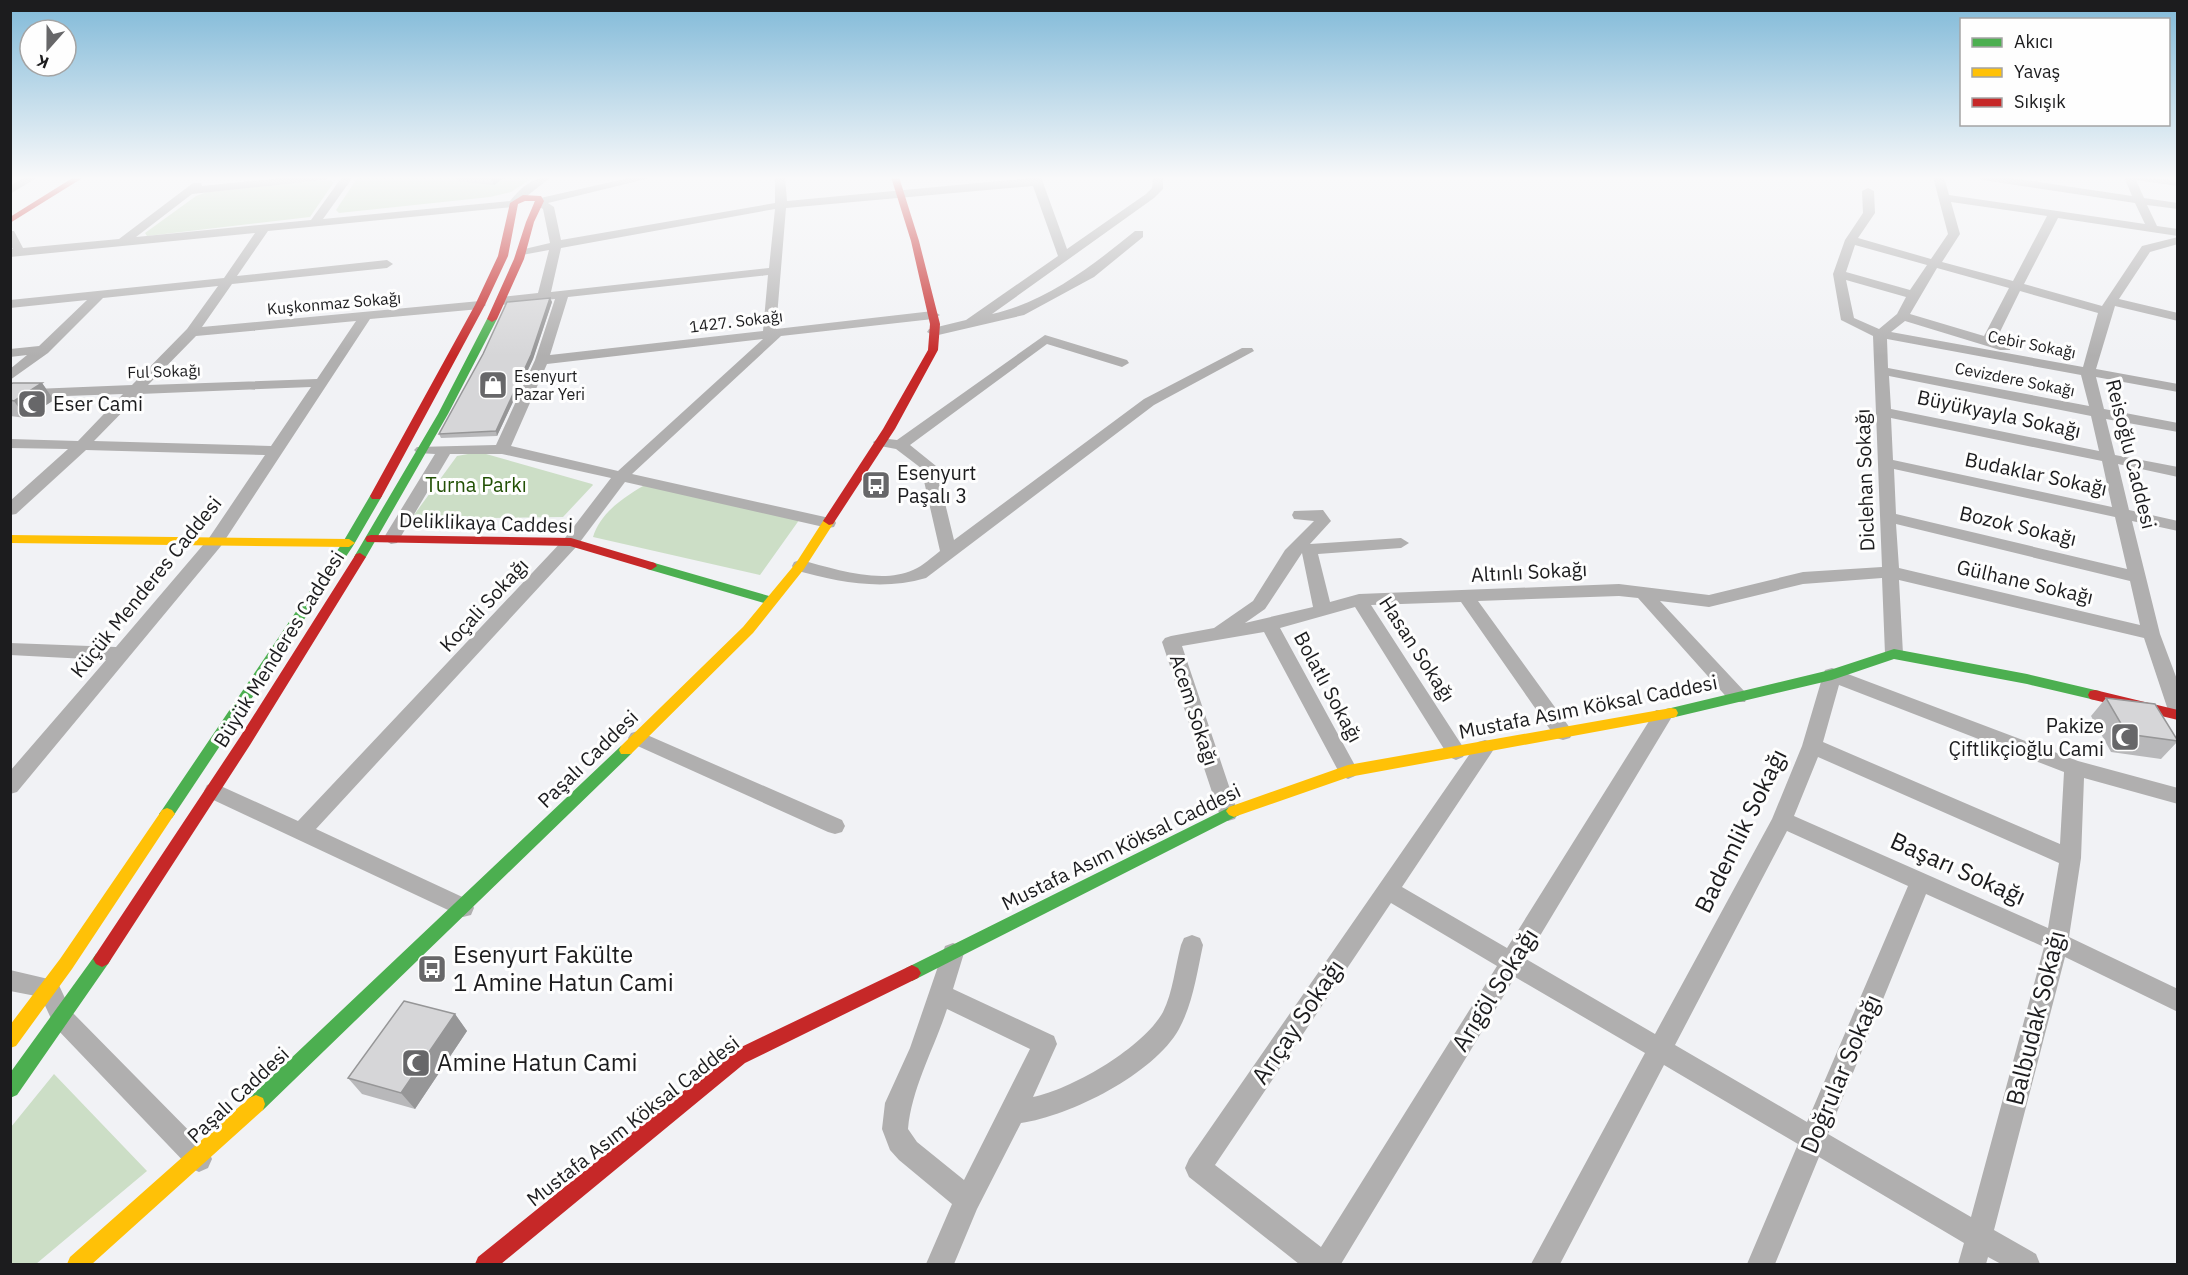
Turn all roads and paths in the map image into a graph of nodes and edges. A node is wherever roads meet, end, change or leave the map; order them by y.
1 (129, 236) edge
2 (187, 236) edge
3 (259, 236) edge
4 (508, 236) edge
5 (527, 236) edge
6 (554, 236) edge
7 (604, 236) edge
8 (778, 236) edge
9 (912, 236) edge
10 (1057, 236) edge
11 (1093, 236) edge
12 (1136, 236) edge
13 (1853, 236) edge
14 (1952, 236) edge
15 (2042, 236) edge
16 (1851, 240) junction
17 (2178, 240) edge
18 (122, 242) junction
19 (556, 245) junction
20 (13, 249) edge
21 (522, 251) junction
22 (1064, 257) junction
23 (1934, 263) junction
24 (387, 264) dead end
25 (774, 271) junction
26 (1839, 274) junction
27 (230, 280) junction
28 (2016, 286) junction
29 (100, 294) junction
30 (563, 294) junction
31 (1913, 295) junction
32 (544, 296) junction
33 (501, 301) junction
34 (10, 304) edge
35 (480, 305) junction
36 (2108, 306) junction
37 (933, 315) junction
38 (1904, 316) junction
39 (364, 317) junction
40 (2178, 317) edge
41 (971, 323) junction
42 (192, 332) junction
43 (934, 332) junction
44 (773, 333) junction
45 (1880, 334) junction
46 (1988, 342) junction
47 (43, 350) junction
48 (1247, 351) dead end
49 (10, 353) edge
50 (542, 360) junction
51 (1122, 363) dead end
52 (1882, 371) junction
53 (2088, 373) junction
54 (10, 376) edge
55 (318, 383) junction
56 (2178, 388) edge
57 (137, 390) junction
58 (10, 394) edge
59 (1883, 412) junction
60 (2098, 414) junction
61 (2178, 428) edge
62 (880, 442) junction
63 (10, 443) edge
64 (900, 445) junction
65 (81, 446) junction
66 (446, 449) junction
67 (502, 449) junction
68 (422, 450) junction
69 (276, 451) junction
70 (2109, 458) junction
71 (1886, 463) junction
72 (2178, 472) edge
73 (621, 476) junction
74 (10, 510) edge
75 (1300, 514) dead end
76 (2124, 515) junction
77 (1888, 517) junction
78 (828, 523) junction
79 (2178, 526) edge
80 (10, 539) edge
81 (371, 539) junction
82 (391, 539) junction
83 (215, 542) junction
84 (571, 542) junction
85 (349, 543) junction
86 (1401, 543) dead end
87 (949, 552) junction
88 (800, 566) junction
89 (1890, 572) junction
90 (2138, 577) junction
91 (1643, 593) junction
92 (1467, 598) junction
93 (1359, 600) junction
94 (771, 601) junction
95 (1323, 610) junction
96 (1269, 625) junction
97 (1217, 634) junction
98 (2151, 634) junction
99 (1171, 642) joint
100 (10, 649) edge
101 (120, 654) junction
102 (1894, 654) junction
103 (1832, 675) junction
104 (1738, 697) junction
105 (2178, 710) edge
106 (1663, 715) junction
107 (2178, 716) edge
108 (1563, 733) junction
109 (638, 738) junction
110 (1812, 746) junction
111 (1485, 747) junction
112 (1456, 752) junction
113 (2074, 768) junction
114 (1348, 771) junction
115 (11, 785) edge
116 (214, 791) junction
117 (2178, 796) edge
118 (1228, 813) junction
119 (1782, 820) junction
120 (835, 826) dead end
121 (301, 832) junction
122 (2070, 858) junction
123 (1920, 883) junction
124 (1388, 890) junction
125 (463, 908) junction
126 (2057, 942) junction
127 (1192, 945) dead end
128 (953, 953) junction
129 (1512, 963) junction
130 (10, 980) edge
131 (49, 988) junction
132 (941, 995) junction
133 (2178, 1001) edge
134 (63, 1020) junction
135 (10, 1040) edge
136 (1659, 1049) junction
137 (10, 1089) edge
138 (1013, 1112) junction
139 (1813, 1140) junction
140 (199, 1159) junction
141 (968, 1200) junction
142 (1980, 1238) junction
143 (77, 1264) edge
144 (486, 1264) edge
145 (940, 1264) edge
146 (1324, 1264) edge
147 (1545, 1264) edge
148 (1761, 1264) edge
149 (1972, 1264) edge
150 (2026, 1264) edge

1 - 18 street
2 - 18 street
3 - 27 street
4 - 35 main road, Büyük Menderes Caddesi
5 - 21 main road, Büyük Menderes Caddesi
6 - 19 street
7 - 19 street
8 - 25 street
9 - 37 main road, Paşalı Caddesi
10 - 22 street
11 - 22 street
12 - 41 street
13 - 16 street
14 - 23 street
15 - 28 street
16 - 23 street
16 - 26 street
17 - 36 street, Reisoğlu Caddesi
18 - 20 street
19 - 21 street
19 - 32 street
21 - 33 main road, Büyük Menderes Caddesi
22 - 41 street
23 - 28 street
23 - 31 street
24 - 27 street
25 - 30 street
25 - 44 street
26 - 31 street
26 - 45 street, Cebir Sokağı
27 - 29 street
27 - 42 street
28 - 36 street
28 - 46 street
29 - 34 street
29 - 47 street
30 - 32 street
30 - 50 street
31 - 38 street
32 - 33 street
33 - 68 main road, Büyük Menderes Caddesi
35 - 39 street, Kuşkonmaz Sokağı
35 - 85 main road, Büyük Menderes Caddesi
36 - 40 street
36 - 53 street, Reisoğlu Caddesi
37 - 43 main road, Paşalı Caddesi
37 - 44 street, 1427. Sokağı
38 - 45 street
38 - 46 street
39 - 42 street, Kuşkonmaz Sokağı
39 - 55 street, Küçük Menderes Caddesi
41 - 43 street
42 - 57 street
43 - 62 main road, Paşalı Caddesi
44 - 50 street, 1427. Sokağı
44 - 73 street, Koçali Sokağı
45 - 52 street, Diclehan Sokağı
45 - 53 street, Cebir Sokağı
46 - 53 street
47 - 49 street
47 - 54 street
48 - 87 street
50 - 67 street
51 - 64 street
52 - 59 street, Diclehan Sokağı
52 - 60 street, Cevizdere Sokağı
53 - 56 street, Cebir Sokağı
53 - 60 street, Reisoğlu Caddesi
55 - 57 street, Ful Sokağı
55 - 69 street, Küçük Menderes Caddesi
57 - 58 street, Ful Sokağı
57 - 65 street
59 - 70 street, Büyükyayla Sokağı
59 - 71 street, Diclehan Sokağı
60 - 61 street, Cevizdere Sokağı
60 - 70 street, Reisoğlu Caddesi
62 - 64 street
62 - 78 main road, Paşalı Caddesi
63 - 65 street
64 - 87 street
65 - 69 street
65 - 74 street
66 - 67 street
66 - 68 street
66 - 82 street
67 - 73 street
68 - 81 main road, Büyük Menderes Caddesi
69 - 83 street, Küçük Menderes Caddesi
70 - 72 street, Büyükyayla Sokağı
70 - 76 street, Reisoğlu Caddesi
71 - 76 street, Budaklar Sokağı
71 - 77 street, Diclehan Sokağı
73 - 78 street
73 - 84 street, Koçali Sokağı
75 - 97 street
76 - 79 street, Budaklar Sokağı
76 - 90 street, Reisoğlu Caddesi
77 - 89 street, Diclehan Sokağı
77 - 90 street, Bozok Sokağı
78 - 88 main road, Paşalı Caddesi
80 - 83 main road
81 - 82 main road, Deliklikaya Caddesi
81 - 116 main road, Büyük Menderes Caddesi
82 - 84 main road, Deliklikaya Caddesi
83 - 85 main road
83 - 101 street, Küçük Menderes Caddesi
84 - 94 main road, Deliklikaya Caddesi
84 - 121 street, Koçali Sokağı
85 - 131 main road, Büyük Menderes Caddesi
86 - 95 street
87 - 88 street
88 - 94 main road, Paşalı Caddesi
89 - 91 street, Altınlı Sokağı
89 - 98 street, Gülhane Sokağı
89 - 102 street, Diclehan Sokağı
90 - 98 street, Reisoğlu Caddesi
91 - 92 street, Altınlı Sokağı
91 - 104 street
92 - 93 street, Altınlı Sokağı
92 - 108 street
93 - 95 street, Altınlı Sokağı
93 - 112 street, Hasan Sokağı
94 - 109 main road, Paşalı Caddesi
95 - 96 street, Altınlı Sokağı
96 - 97 street, Altınlı Sokağı
96 - 114 street, Bolatlı Sokağı
97 - 99 street, Altınlı Sokağı
98 - 105 street, Reisoğlu Caddesi
99 - 118 street, Acem Sokağı
100 - 101 street
101 - 115 street, Küçük Menderes Caddesi
102 - 103 main road, Mustafa Asım Köksal Caddesi
102 - 107 main road, Mustafa Asım Köksal Caddesi
103 - 104 main road, Mustafa Asım Köksal Caddesi
103 - 110 street, Bademlik Sokağı
103 - 113 street
104 - 106 main road, Mustafa Asım Köksal Caddesi
106 - 108 main road, Mustafa Asım Köksal Caddesi
106 - 129 street, Arıgöl Sokağı
108 - 111 main road, Mustafa Asım Köksal Caddesi
109 - 120 street
109 - 125 main road, Paşalı Caddesi
110 - 119 street, Bademlik Sokağı
110 - 122 street
111 - 112 main road, Mustafa Asım Köksal Caddesi
111 - 124 street, Arıçay Sokağı
112 - 114 main road, Mustafa Asım Köksal Caddesi
113 - 117 street
113 - 122 street, Balbudak Sokağı
114 - 118 main road, Mustafa Asım Köksal Caddesi
116 - 121 street
116 - 134 main road, Büyük Menderes Caddesi
118 - 128 main road, Mustafa Asım Köksal Caddesi
119 - 123 street, Başarı Sokağı
119 - 136 street, Bademlik Sokağı
121 - 125 street
122 - 126 street, Balbudak Sokağı
123 - 126 street, Başarı Sokağı
123 - 139 street, Doğrular Sokağı
124 - 129 street
124 - 146 street, Arıçay Sokağı
125 - 140 main road, Paşalı Caddesi
126 - 133 street, Başarı Sokağı
126 - 142 street, Balbudak Sokağı
127 - 138 street
128 - 132 street
128 - 144 main road, Mustafa Asım Köksal Caddesi
129 - 136 street
129 - 146 street, Arıgöl Sokağı
130 - 131 street
131 - 134 street
131 - 135 main road, Büyük Menderes Caddesi
132 - 138 street
132 - 141 street
134 - 137 main road, Büyük Menderes Caddesi
134 - 140 street
136 - 139 street
136 - 147 street, Bademlik Sokağı
138 - 141 street
139 - 142 street
139 - 148 street, Doğrular Sokağı
140 - 143 main road, Paşalı Caddesi
141 - 145 street
142 - 149 street, Balbudak Sokağı
142 - 150 street

